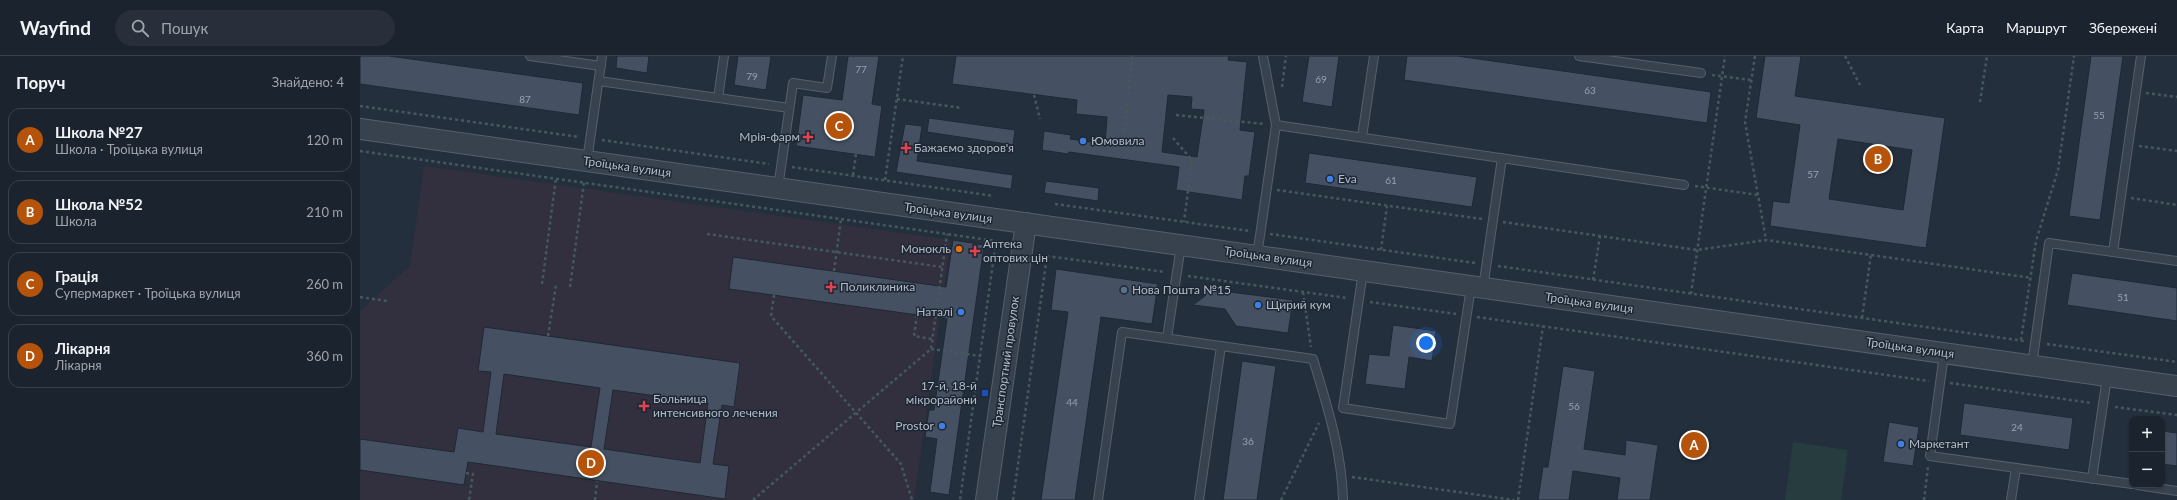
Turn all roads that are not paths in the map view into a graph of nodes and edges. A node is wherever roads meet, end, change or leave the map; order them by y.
1 (530, 56) edge
2 (602, 56) edge
3 (724, 56) edge
4 (832, 56) edge
5 (1263, 56) edge
6 (1374, 56) edge
7 (1579, 56) edge
8 (2141, 56) edge
9 (601, 66) junction
10 (1701, 73) road end
11 (599, 81) junction
12 (718, 98) junction
13 (789, 108) junction
14 (1276, 126) junction
15 (360, 129) edge
16 (1362, 138) junction
17 (1502, 158) junction
18 (588, 161) junction
19 (1684, 185) road end
20 (778, 188) junction
21 (1026, 223) junction
22 (1181, 245) junction
23 (2113, 252) junction
24 (1257, 256) junction
25 (2177, 261) edge
26 (1363, 271) junction
27 (1477, 287) junction
28 (1167, 338) junction
29 (1221, 346) junction
30 (1945, 353) junction
31 (2032, 365) junction
32 (2107, 376) junction
33 (2177, 386) edge
34 (2016, 468) junction
35 (2092, 479) junction
36 (2129, 484) edge
37 (2157, 488) edge
38 (2177, 491) edge
39 (986, 500) edge
40 (1098, 500) edge
41 (1199, 500) edge
42 (1343, 500) edge
43 (2011, 500) edge

1 - 9 lane
2 - 9 lane
3 - 12 lane
4 - 13 lane
5 - 14 lane
6 - 16 lane
7 - 10 lane
8 - 23 lane
9 - 11 lane
11 - 12 lane
11 - 18 lane
12 - 13 lane
13 - 20 lane
14 - 16 lane
14 - 24 lane
15 - 18 street, Троїцька вулиця
16 - 17 lane
17 - 19 lane
17 - 27 lane
18 - 20 street, Троїцька вулиця
20 - 21 street, Троїцька вулиця
21 - 22 street, Троїцька вулиця
21 - 39 street, Транспортний провулок
22 - 24 street, Троїцька вулиця
22 - 28 lane
23 - 25 lane
23 - 31 lane
24 - 26 street, Троїцька вулиця
26 - 27 street, Троїцька вулиця
26 - 27 lane
27 - 30 street, Троїцька вулиця
28 - 29 lane
28 - 40 lane
29 - 41 lane
29 - 42 lane
30 - 31 street, Троїцька вулиця
30 - 34 lane
31 - 32 street, Троїцька вулиця
32 - 33 street, Троїцька вулиця
32 - 35 lane
34 - 35 lane
34 - 43 lane
35 - 36 lane
37 - 38 lane

